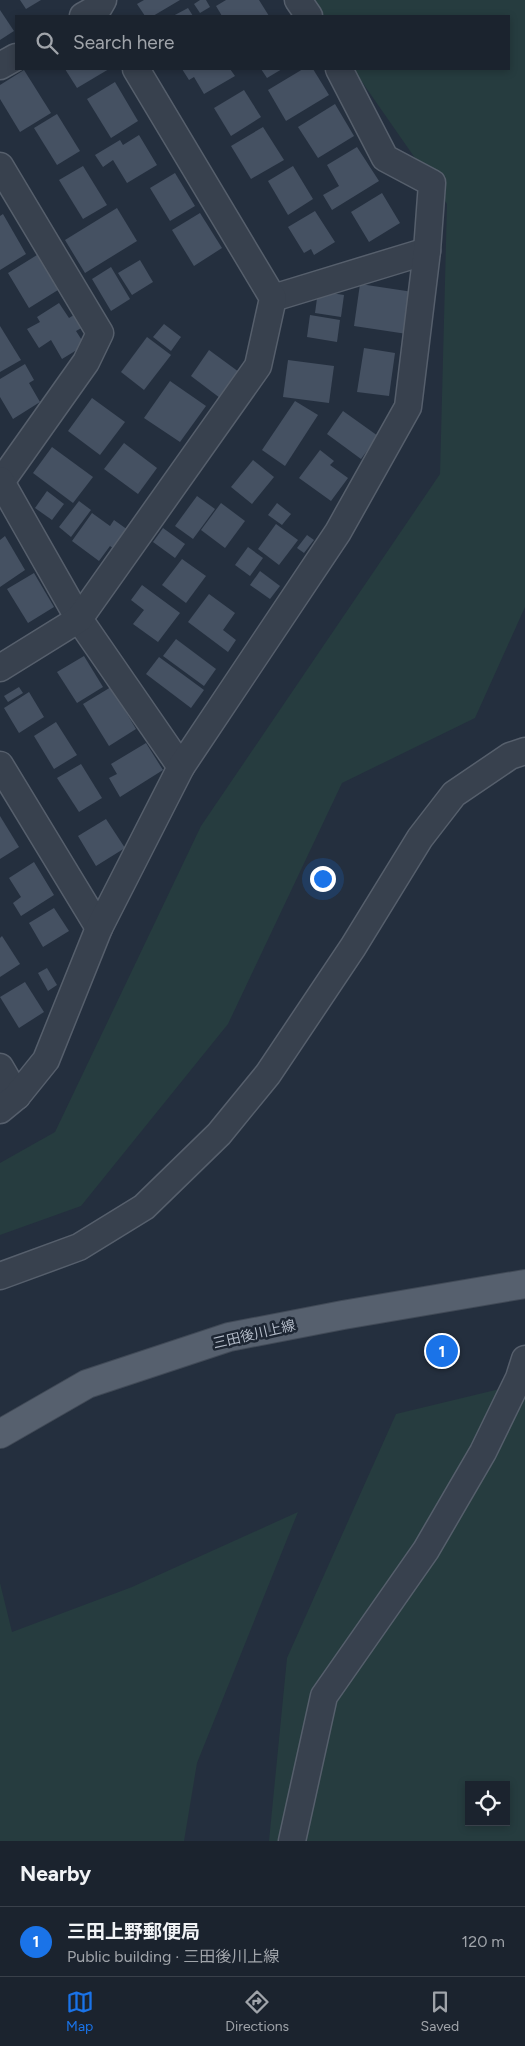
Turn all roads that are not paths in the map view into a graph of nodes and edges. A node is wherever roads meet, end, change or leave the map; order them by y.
1 (298, 0) edge
2 (307, 15) edge
3 (15, 57) edge
4 (0, 66) edge
5 (137, 70) edge
6 (340, 70) edge
7 (0, 166) edge
8 (427, 251) junction
9 (273, 298) junction
10 (1, 481) edge
11 (79, 619) junction
12 (0, 668) edge
13 (525, 751) edge
14 (0, 765) edge
15 (181, 767) junction
16 (100, 928) junction
17 (0, 1067) edge
18 (8, 1104) edge
19 (0, 1276) edge
20 (525, 1284) edge
21 (525, 1360) edge
22 (0, 1434) edge
23 (292, 1841) edge

1 - 2 street
3 - 4 street
5 - 9 street
6 - 8 street
7 - 10 street
8 - 9 street
8 - 15 street
9 - 11 street
10 - 11 street
11 - 12 street
11 - 15 street
13 - 19 street
14 - 16 street
15 - 16 street
16 - 18 street
17 - 18 street
20 - 22 main road, 三田後川上線
21 - 23 street

